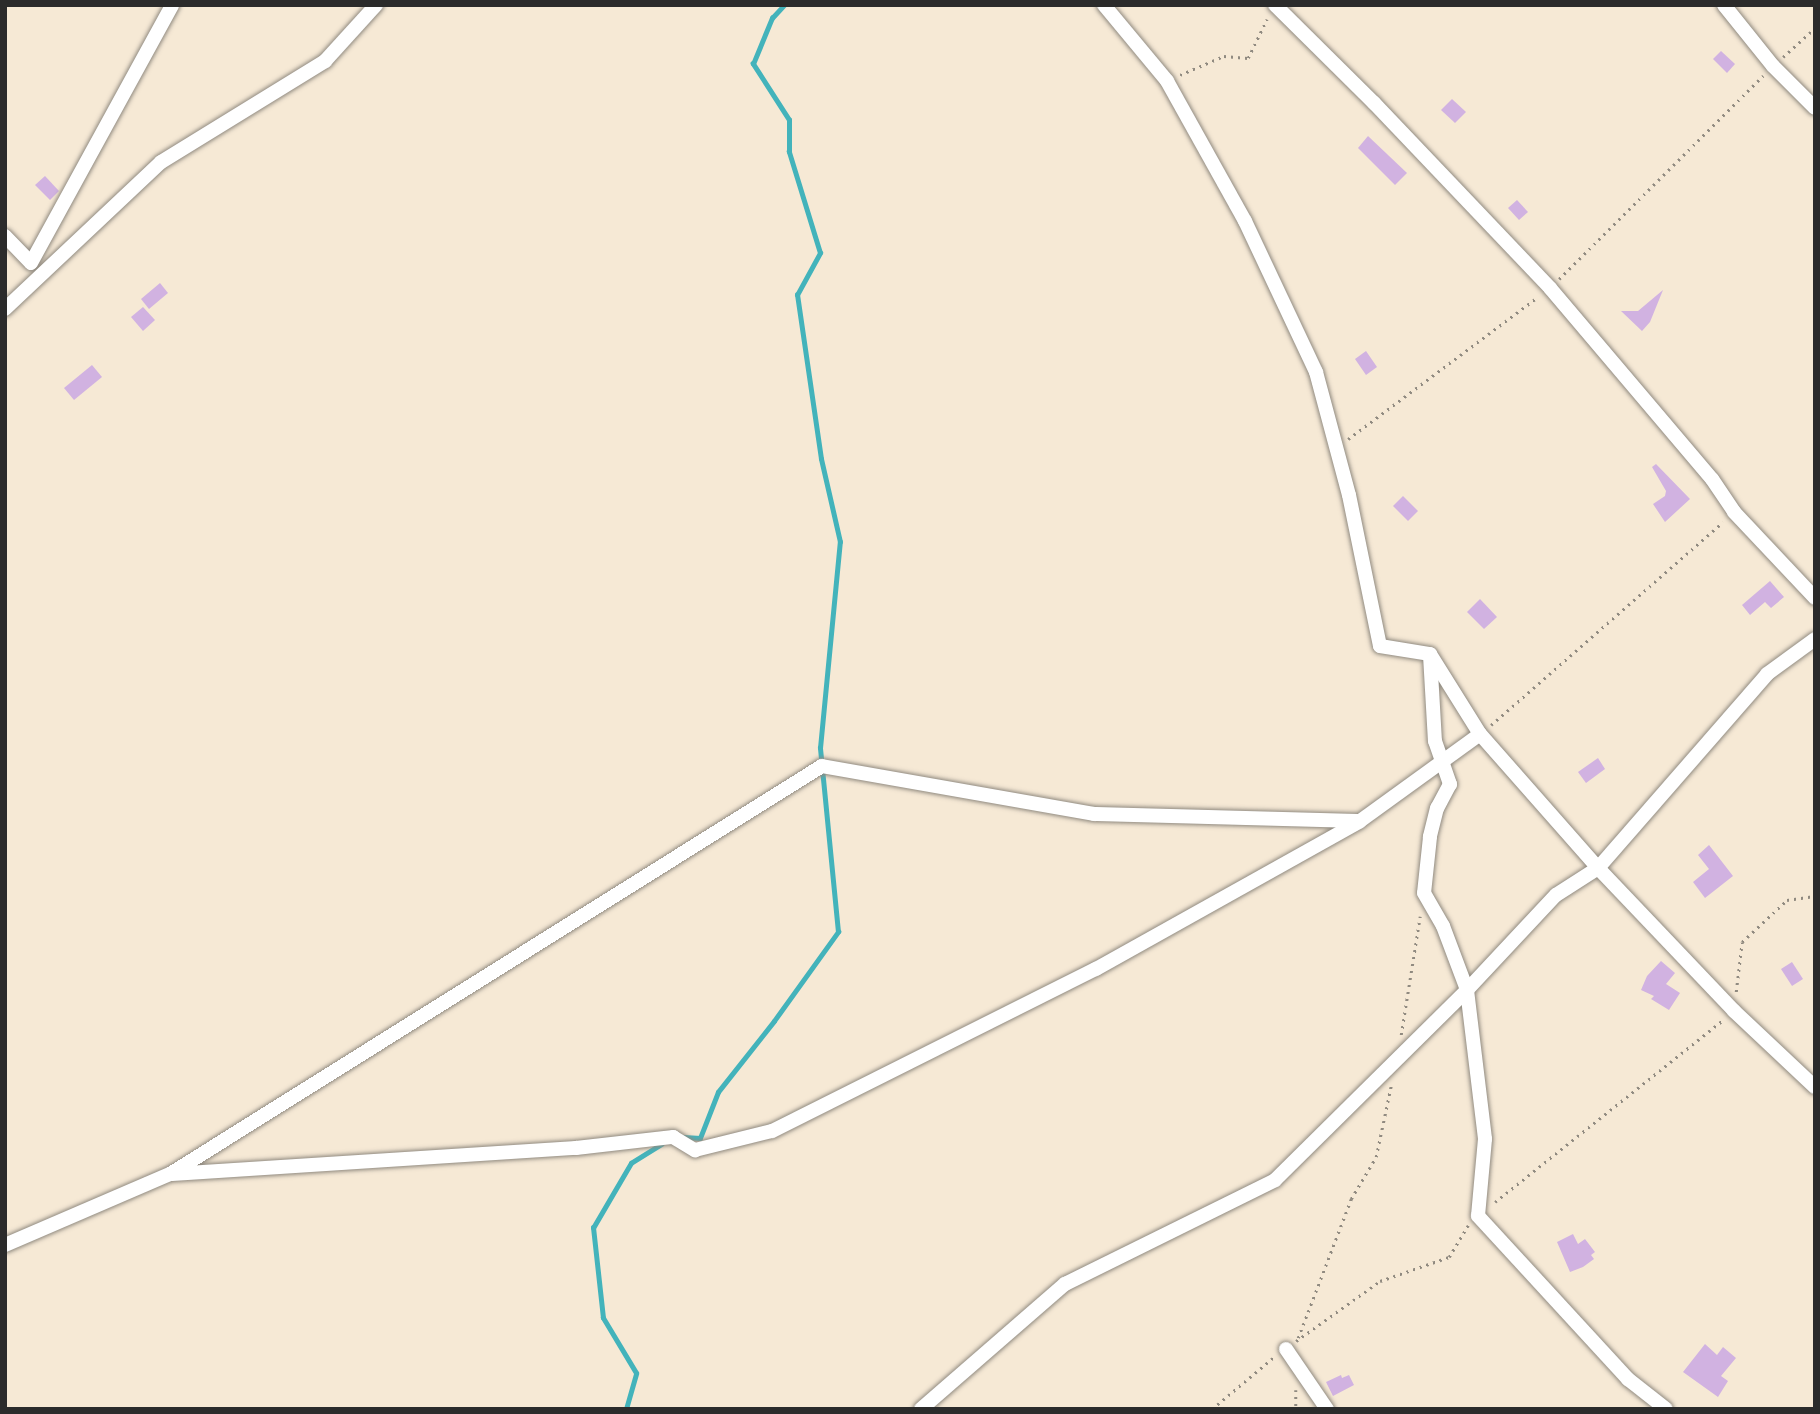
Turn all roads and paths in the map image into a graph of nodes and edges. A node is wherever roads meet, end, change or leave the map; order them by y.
1 (172, 5) edge
2 (376, 5) edge
3 (1104, 5) edge
4 (1724, 5) edge
5 (1272, 10) edge
6 (1815, 28) edge
7 (1773, 66) junction
8 (1167, 81) junction
9 (1815, 108) edge
10 (5, 236) edge
11 (1550, 288) junction
12 (5, 309) edge
13 (1336, 448) junction
14 (1734, 512) junction
15 (1815, 598) edge
16 (1815, 639) edge
17 (1430, 654) junction
18 (1480, 734) junction
19 (1443, 762) junction
20 (1360, 821) junction
21 (1598, 868) junction
22 (1424, 893) junction
23 (1815, 896) edge
24 (1467, 990) junction
25 (1734, 1012) junction
26 (1397, 1059) junction
27 (1392, 1084) dead end
28 (1815, 1087) edge
29 (170, 1174) junction
30 (1478, 1216) junction
31 (5, 1245) edge
32 (1292, 1345) junction
33 (1296, 1362) junction
34 (920, 1409) edge
35 (1212, 1409) edge
36 (1296, 1409) edge
37 (1327, 1409) edge
38 (1666, 1409) edge

1 - 10 street
2 - 12 street
3 - 8 street
4 - 7 street
5 - 8 path
5 - 11 street
6 - 7 path
7 - 9 street
7 - 11 path
8 - 13 street
11 - 13 path
11 - 14 street
13 - 17 street
14 - 15 street
14 - 18 path
16 - 21 street
17 - 18 street
17 - 19 street
18 - 19 street
18 - 21 street
19 - 20 street
19 - 22 street
20 - 29 street
20 - 29 street
21 - 24 street
21 - 25 street
22 - 24 street
22 - 26 path
23 - 25 path
24 - 26 street
24 - 30 street
25 - 28 street
25 - 30 path
26 - 34 street
27 - 32 path
29 - 31 street
30 - 32 path
30 - 38 street
32 - 33 street
32 - 33 path
32 - 35 path
33 - 36 path
33 - 37 street

